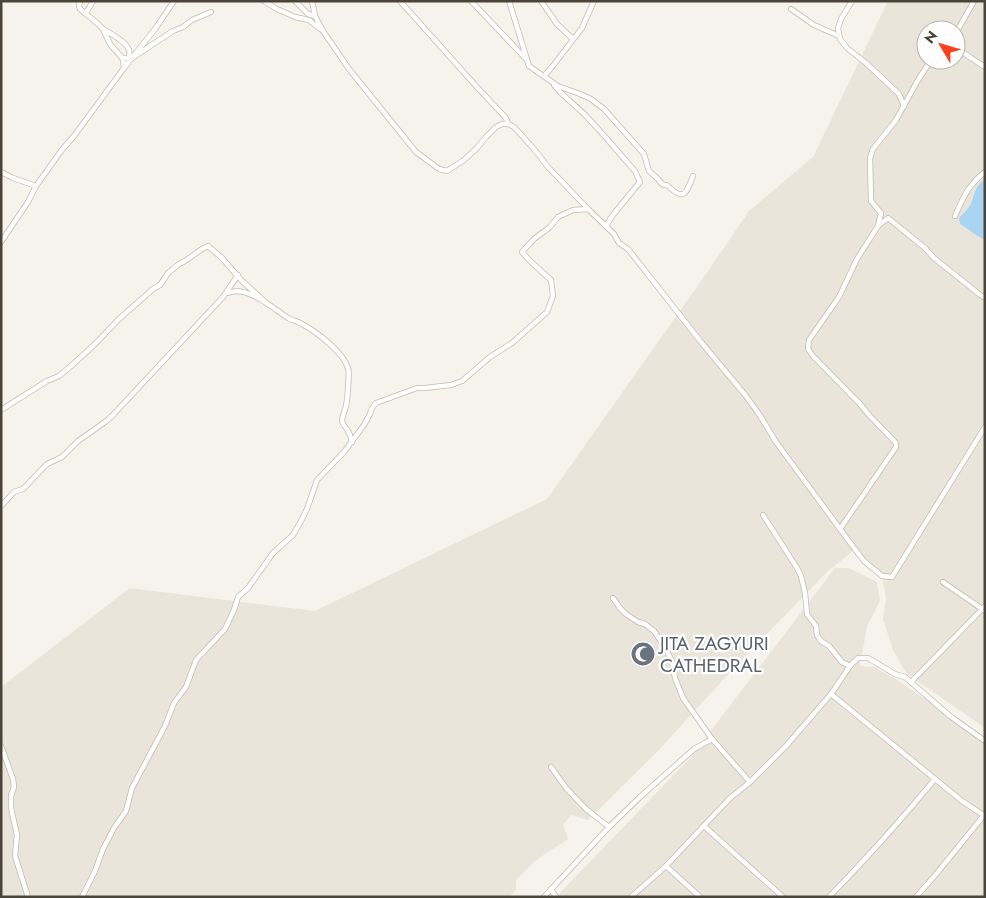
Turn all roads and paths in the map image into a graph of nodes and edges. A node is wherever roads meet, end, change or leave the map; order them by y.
1 (80, 1) edge
2 (93, 1) edge
3 (174, 1) edge
4 (295, 1) edge
5 (312, 1) edge
6 (400, 1) edge
7 (471, 1) edge
8 (509, 1) edge
9 (541, 1) edge
10 (594, 1) edge
11 (852, 1) edge
12 (974, 1) edge
13 (265, 2) edge
14 (791, 8) dead end
15 (211, 12) dead end
16 (86, 13) junction
17 (315, 16) junction
18 (963, 20) edge
19 (103, 29) junction
20 (324, 31) junction
21 (839, 36) junction
22 (573, 39) junction
23 (129, 50) junction
24 (138, 51) junction
25 (966, 55) edge
26 (122, 58) junction
27 (130, 59) junction
28 (528, 61) junction
29 (985, 67) edge
30 (124, 68) junction
31 (924, 70) edge
32 (544, 76) junction
33 (551, 81) junction
34 (904, 106) junction
35 (508, 124) junction
36 (1, 172) edge
37 (985, 172) edge
38 (693, 176) dead end
39 (36, 186) junction
40 (588, 209) junction
41 (881, 213) junction
42 (955, 216) dead end
43 (888, 218) junction
44 (606, 226) junction
45 (878, 226) junction
46 (1, 242) edge
47 (238, 275) junction
48 (226, 293) junction
49 (985, 298) edge
50 (263, 300) junction
51 (1, 410) edge
52 (985, 427) edge
53 (352, 442) junction
54 (1, 506) edge
55 (763, 515) dead end
56 (840, 529) junction
57 (943, 582) dead end
58 (613, 598) dead end
59 (983, 608) edge
60 (850, 666) junction
61 (911, 682) junction
62 (831, 694) junction
63 (712, 739) junction
64 (985, 741) edge
65 (1, 746) edge
66 (551, 767) dead end
67 (935, 779) junction
68 (750, 782) junction
69 (984, 815) edge
70 (704, 826) junction
71 (609, 827) junction
72 (666, 866) junction
73 (551, 889) junction
74 (28, 897) edge
75 (82, 897) edge
76 (544, 897) edge
77 (556, 897) edge
78 (631, 897) edge
79 (700, 897) edge
80 (783, 897) edge
81 (829, 897) edge
82 (916, 897) edge

1 - 16 street
2 - 16 street
3 - 24 street
4 - 17 street
5 - 17 street
6 - 35 street
7 - 28 street
8 - 28 street
9 - 22 street
10 - 22 street
11 - 21 street
12 - 18 street
13 - 20 street
14 - 21 street
15 - 27 street
16 - 19 street
17 - 20 street
19 - 23 street
19 - 26 street
20 - 35 street
21 - 34 street
22 - 32 street
23 - 24 street
23 - 27 street
24 - 27 street
25 - 29 street
26 - 27 street
26 - 30 street
27 - 30 street
28 - 32 street
30 - 39 street
31 - 34 street
32 - 33 street
33 - 38 street
33 - 44 street
34 - 41 street
35 - 40 street
36 - 39 street
37 - 42 street
39 - 46 street
40 - 44 street
40 - 53 street
41 - 43 street
41 - 45 street
43 - 45 street
43 - 49 street
44 - 56 street
45 - 56 street
47 - 48 street
47 - 50 street
47 - 51 street
48 - 50 street
48 - 54 street
50 - 53 street
52 - 56 street
53 - 75 street
55 - 60 street
57 - 59 street
58 - 63 street
59 - 61 street
60 - 61 street
60 - 62 street
61 - 64 street
62 - 67 street
62 - 68 street
63 - 68 street
63 - 71 street
65 - 74 street
66 - 71 street
67 - 69 street
67 - 81 street
68 - 70 street
69 - 82 street
70 - 72 street
70 - 80 street
71 - 73 street
72 - 78 street
72 - 79 street
73 - 76 street
73 - 77 street

